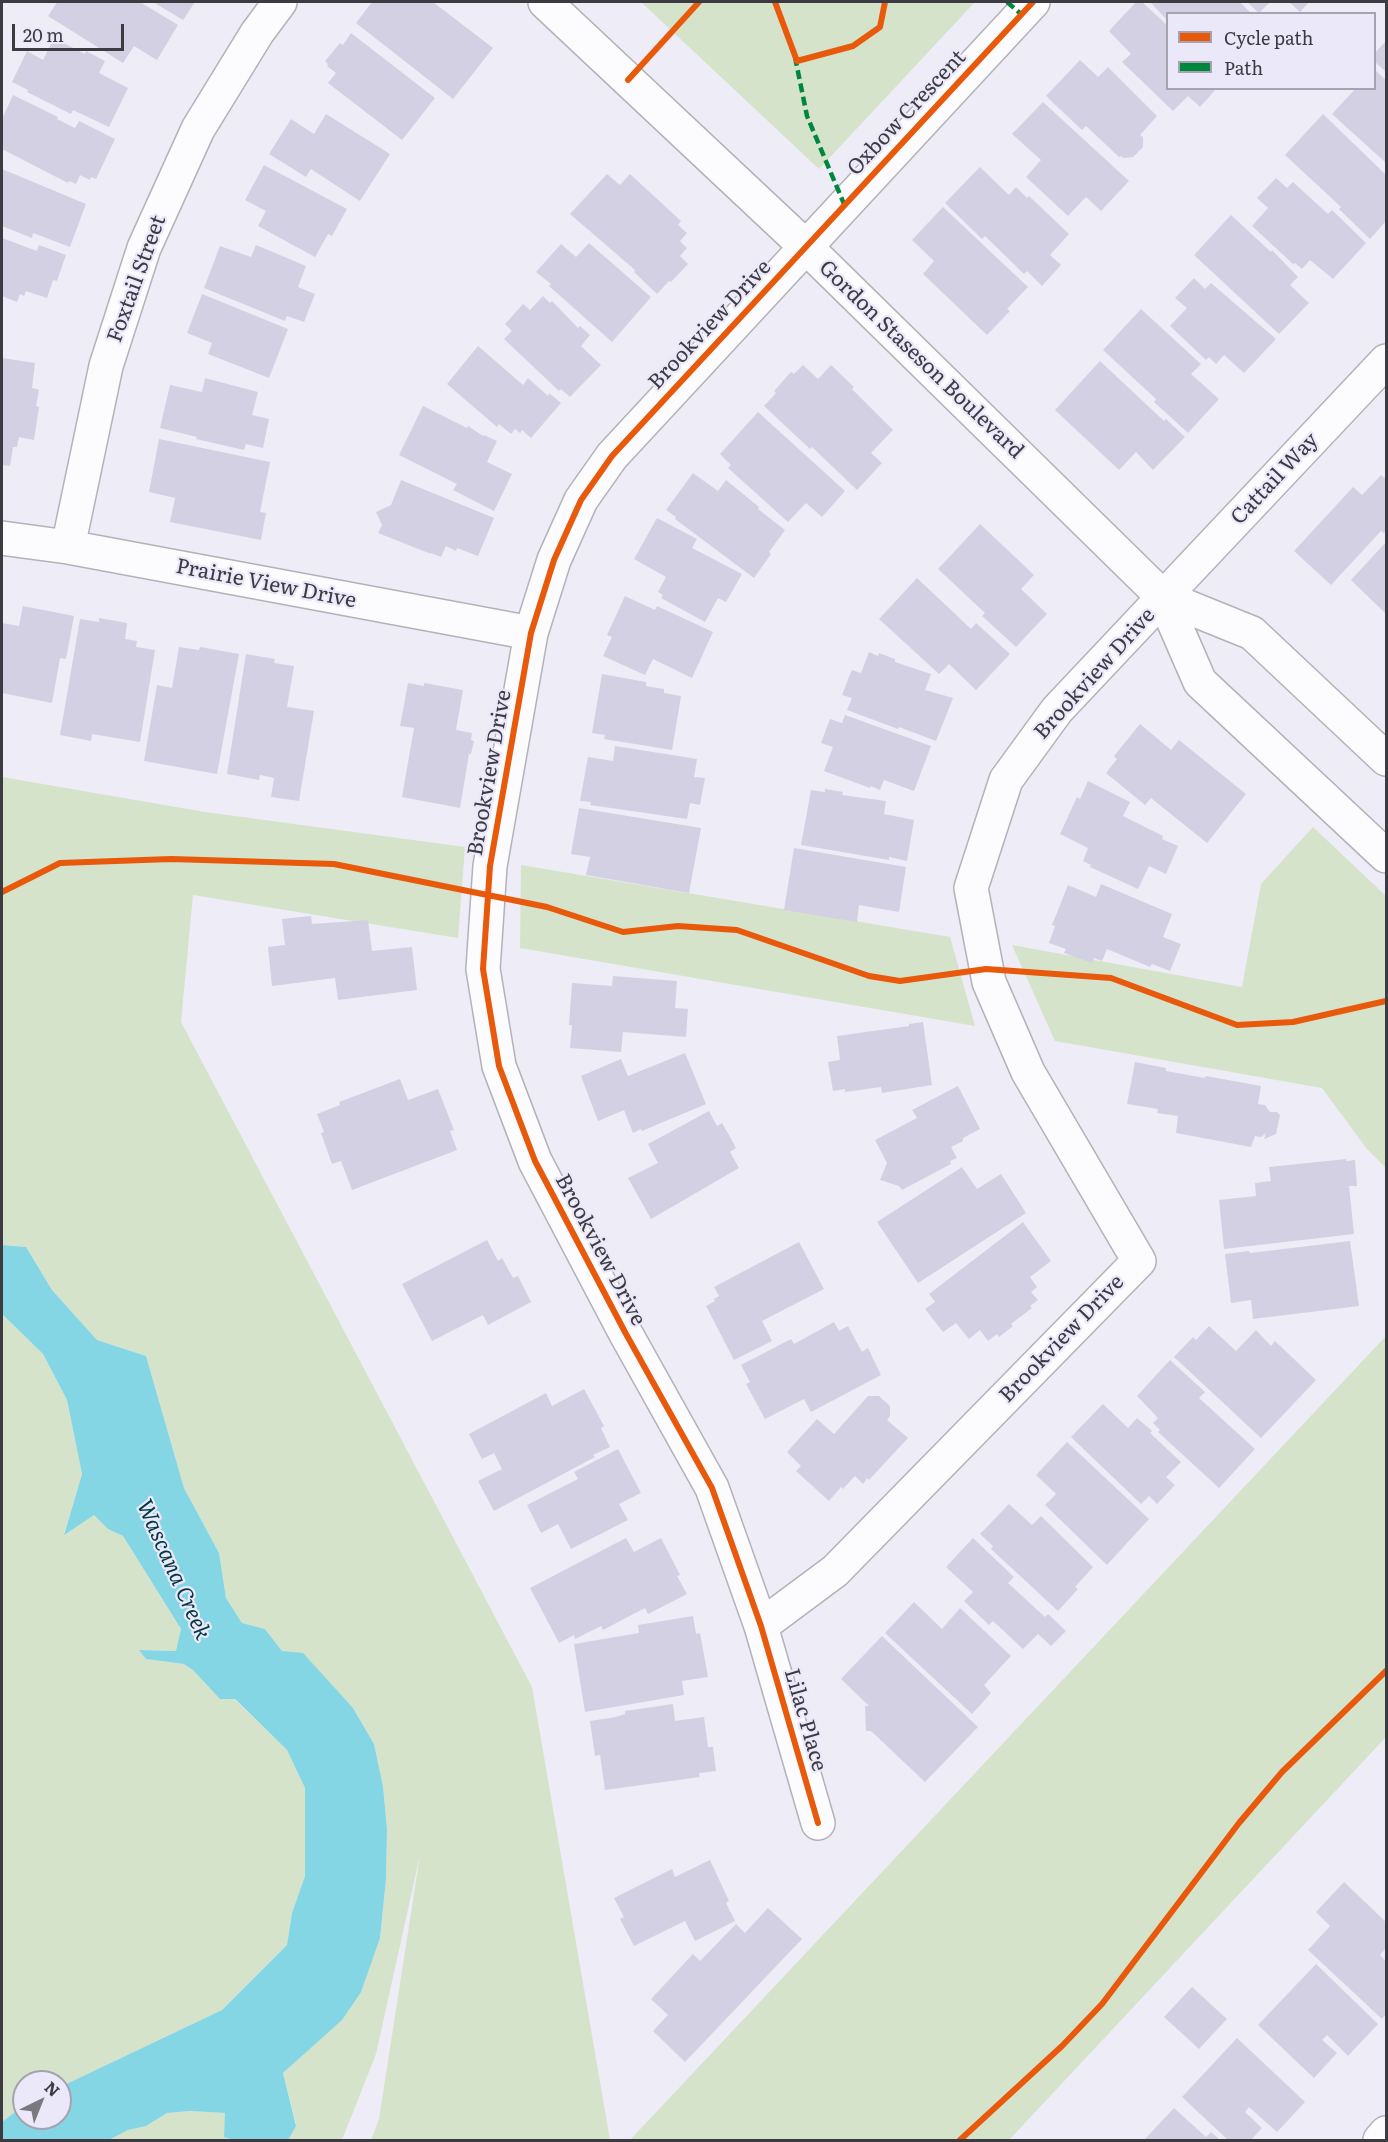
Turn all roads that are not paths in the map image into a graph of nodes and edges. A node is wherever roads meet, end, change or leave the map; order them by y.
1 (280, 2) edge
2 (544, 2) edge
3 (1033, 2) edge
4 (805, 246) junction
5 (1382, 373) edge
6 (2, 538) edge
7 (68, 547) junction
8 (1163, 597) junction
9 (531, 633) junction
10 (1386, 759) edge
11 (1386, 856) edge
12 (761, 1626) junction
13 (818, 1823) dead end
14 (1386, 2133) edge
15 (1380, 2140) edge

1 - 7 street, Foxtail Street
2 - 4 street, Gordon Staseson Boulevard
3 - 4 street, Oxbow Crescent
4 - 8 street, Gordon Staseson Boulevard
4 - 9 street, Brookview Drive
5 - 8 street, Cattail Way
6 - 7 street, Prairie View Drive
7 - 9 street, Prairie View Drive
8 - 10 street, Gordon Staseson Boulevard
8 - 11 street, Gordon Staseson Boulevard
8 - 12 street, Brookview Drive
9 - 12 street, Brookview Drive
12 - 13 street, Lilac Place
14 - 15 street

